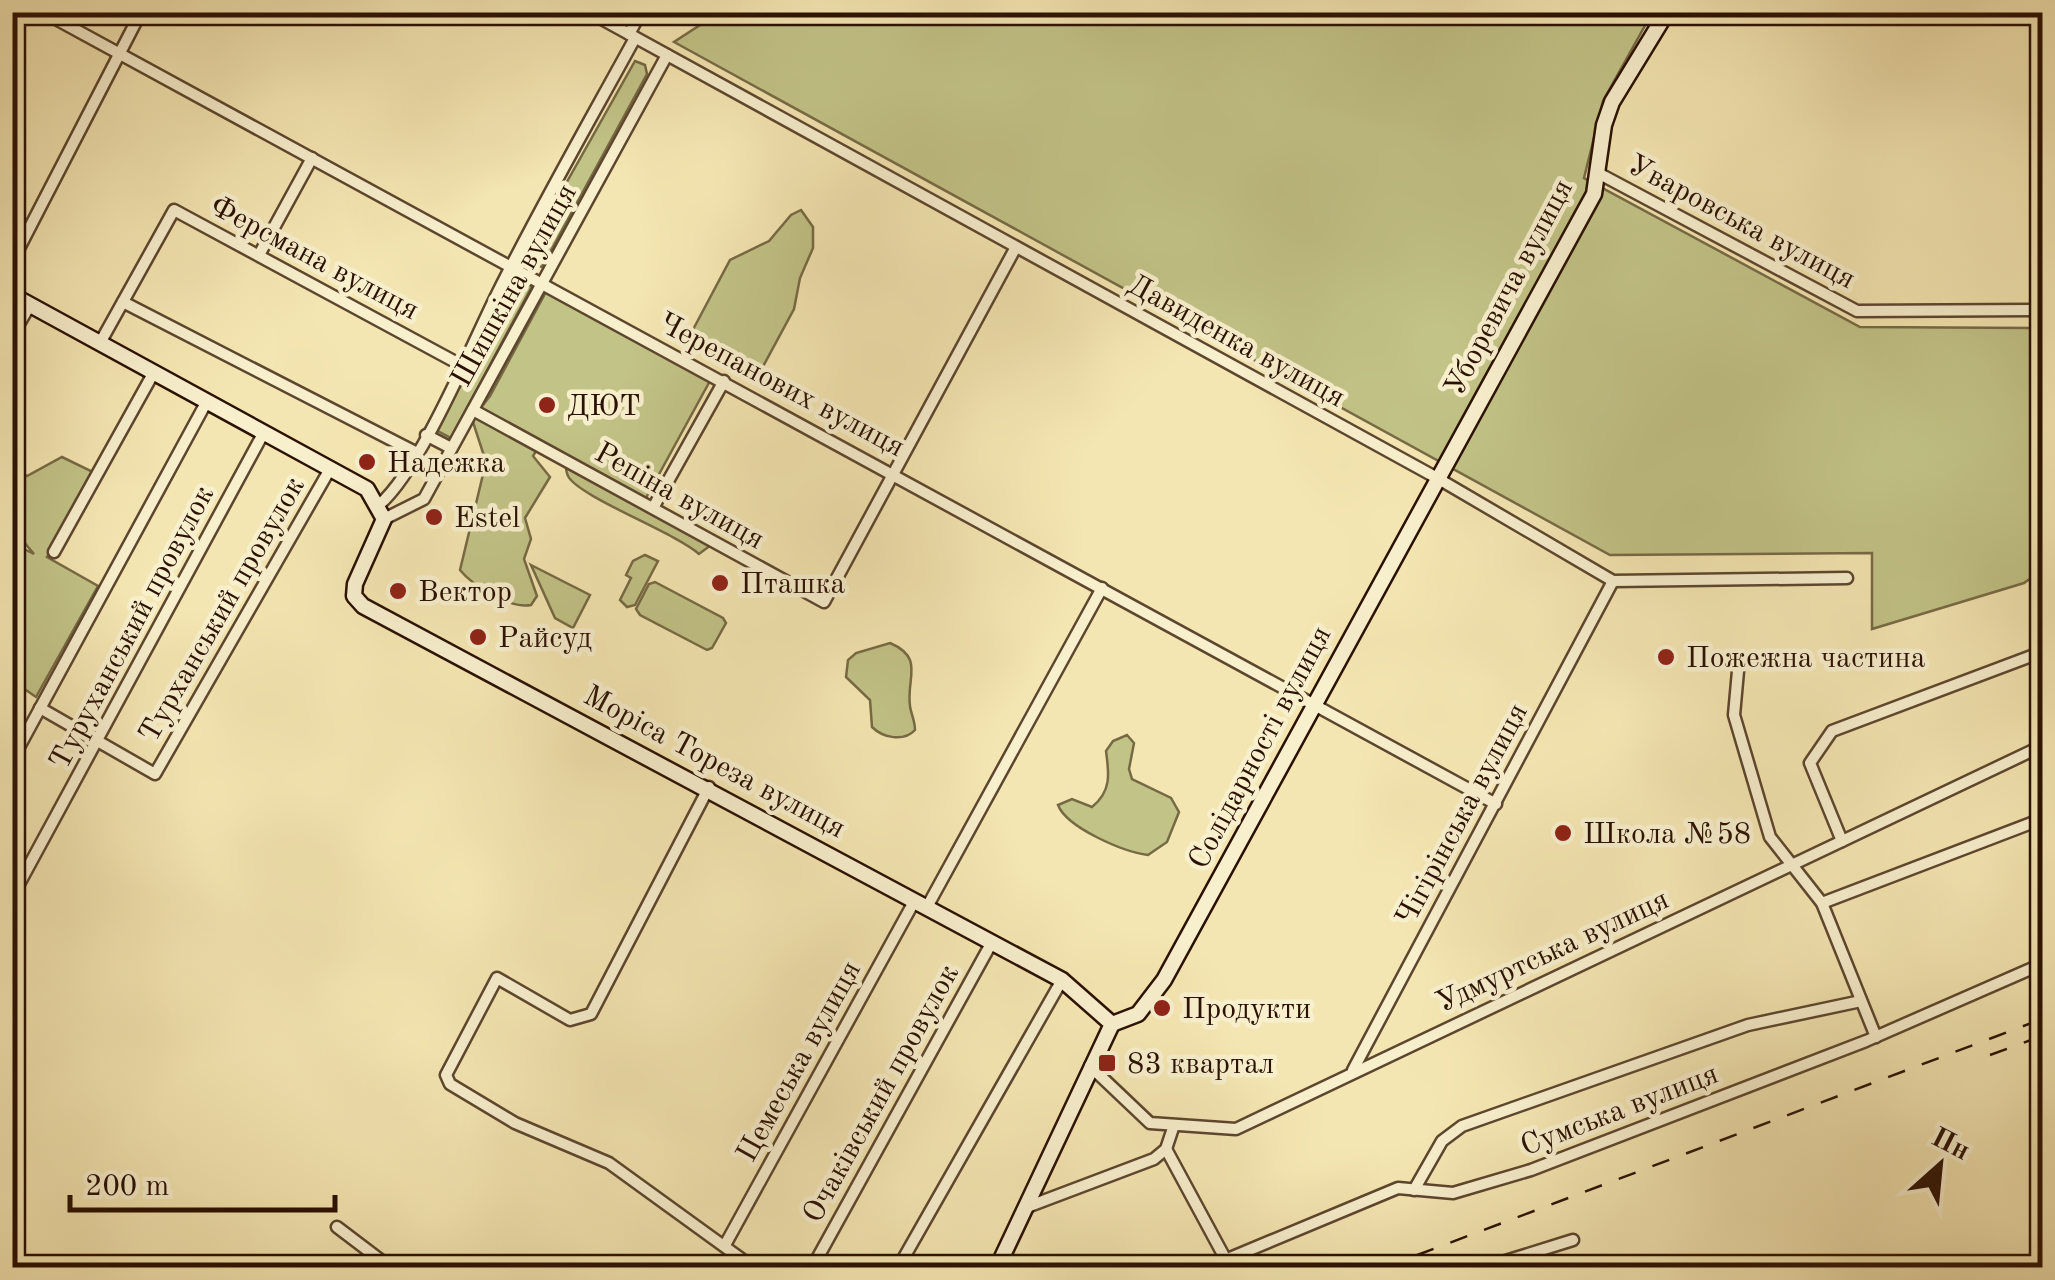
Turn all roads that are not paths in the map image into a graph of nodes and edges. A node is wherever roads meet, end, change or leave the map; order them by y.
1 (20, 12) edge
2 (43, 12) edge
3 (141, 12) edge
4 (590, 12) edge
5 (641, 12) edge
6 (1667, 12) edge
7 (12, 27) edge
8 (632, 36) junction
9 (118, 53) junction
10 (667, 55) junction
11 (312, 158) junction
12 (1598, 173) junction
13 (1016, 247) junction
14 (259, 255) junction
15 (12, 262) edge
16 (511, 266) junction
17 (544, 283) junction
18 (12, 295) edge
19 (123, 302) junction
20 (30, 305) junction
21 (2042, 310) edge
22 (12, 336) edge
23 (100, 343) junction
24 (462, 365) junction
25 (154, 372) junction
26 (724, 381) junction
27 (207, 402) junction
28 (473, 410) junction
29 (264, 432) junction
30 (426, 435) junction
31 (451, 448) junction
32 (416, 453) junction
33 (330, 468) junction
34 (894, 473) junction
35 (1437, 478) junction
36 (652, 508) junction
37 (382, 512) junction
38 (54, 552) dead end
39 (1847, 578) dead end
40 (1613, 581) junction
41 (1102, 588) junction
42 (2042, 652) edge
43 (1738, 671) dead end
44 (1312, 703) junction
45 (40, 708) junction
46 (99, 742) junction
47 (2042, 746) edge
48 (12, 760) edge
49 (709, 787) junction
50 (1496, 804) junction
51 (2042, 819) edge
52 (1842, 841) junction
53 (1791, 866) junction
54 (12, 898) edge
55 (1822, 902) junction
56 (921, 903) junction
57 (992, 942) junction
58 (2042, 964) edge
59 (1062, 980) junction
60 (1862, 1001) junction
61 (1112, 1024) junction
62 (1876, 1036) junction
63 (1090, 1066) junction
64 (1353, 1070) junction
65 (1173, 1128) junction
66 (1166, 1150) junction
67 (1414, 1190) junction
68 (1026, 1206) junction
69 (337, 1227) dead end
70 (1573, 1240) dead end
71 (725, 1246) junction
72 (1226, 1260) junction
73 (391, 1268) edge
74 (754, 1268) edge
75 (812, 1268) edge
76 (898, 1268) edge
77 (997, 1268) edge
78 (1206, 1268) edge
79 (1483, 1268) edge

1 - 7 street
2 - 9 street, Черепанових вулиця
3 - 9 street
4 - 8 street, Давиденка вулиця
5 - 8 street
6 - 12 street, Уборевича вулиця
8 - 10 street, Давиденка вулиця
8 - 16 street
9 - 11 street, Черепанових вулиця
9 - 15 street
10 - 13 street, Давиденка вулиця
10 - 17 street, Шишкiна вулиця
11 - 14 street
11 - 16 street, Черепанових вулиця
12 - 21 street, Уваровська вулиця
12 - 35 street, Уборевича вулиця
13 - 34 street, Репiна вулиця
13 - 35 street, Давиденка вулиця
14 - 19 street, Ферсмана вулиця
14 - 24 street, Ферсмана вулиця
16 - 17 street, Черепанових вулиця
16 - 24 street
17 - 26 street, Черепанових вулиця
17 - 28 street, Шишкiна вулиця
18 - 20 street
19 - 23 street, Ферсмана вулиця
19 - 32 street
20 - 22 street
20 - 23 street
23 - 25 street
24 - 30 street
25 - 27 street
25 - 38 street
26 - 34 street, Черепанових вулиця
26 - 36 street
27 - 29 street
27 - 45 street
28 - 31 street, Шишкiна вулиця
28 - 36 street, Репiна вулиця
29 - 33 street
29 - 46 street, Туруханський провулок
30 - 31 street
30 - 32 street
31 - 37 street, Шишкiна вулиця
32 - 37 street
33 - 37 street
33 - 46 street, Турханський провулок
34 - 36 street, Репiна вулиця
34 - 41 street, Черепанових вулиця
35 - 40 street, Давиденка вулиця
35 - 44 street, Солідарності вулиця
37 - 49 street, Моріса Тореза вулиця
39 - 40 street
40 - 50 street, Чiгiрiнська вулиця
41 - 44 street, Черепанових вулиця
41 - 56 street, Цемеська вулиця
42 - 52 street
43 - 53 street
44 - 50 street, Черепанових вулиця
44 - 61 street, Солідарності вулиця
45 - 46 street
45 - 48 street
46 - 54 street, Туруханський провулок
47 - 52 street, Удмуртська вулиця
49 - 56 street, Моріса Тореза вулиця
49 - 71 street
50 - 64 street, Чiгiрiнська вулиця
51 - 55 street
52 - 53 street, Удмуртська вулиця
53 - 55 street
53 - 64 street, Удмуртська вулиця
55 - 60 street
56 - 57 street, Моріса Тореза вулиця
56 - 71 street, Цемеська вулиця
57 - 59 street, Моріса Тореза вулиця
57 - 75 street, Очакiвський провулок
58 - 62 street, Сумська вулиця
59 - 61 street, Моріса Тореза вулиця
59 - 76 street
60 - 62 street
60 - 67 street
61 - 63 street, Солідарності вулиця
62 - 67 street, Сумська вулиця
63 - 65 street, Удмуртська вулиця
63 - 68 street, Солідарності вулиця
64 - 65 street, Удмуртська вулиця
65 - 66 street
66 - 68 street
66 - 72 street
67 - 72 street, Сумська вулиця
68 - 77 street, Солідарності вулиця
69 - 73 street
70 - 79 street
71 - 74 street
72 - 78 street, Сумська вулиця

